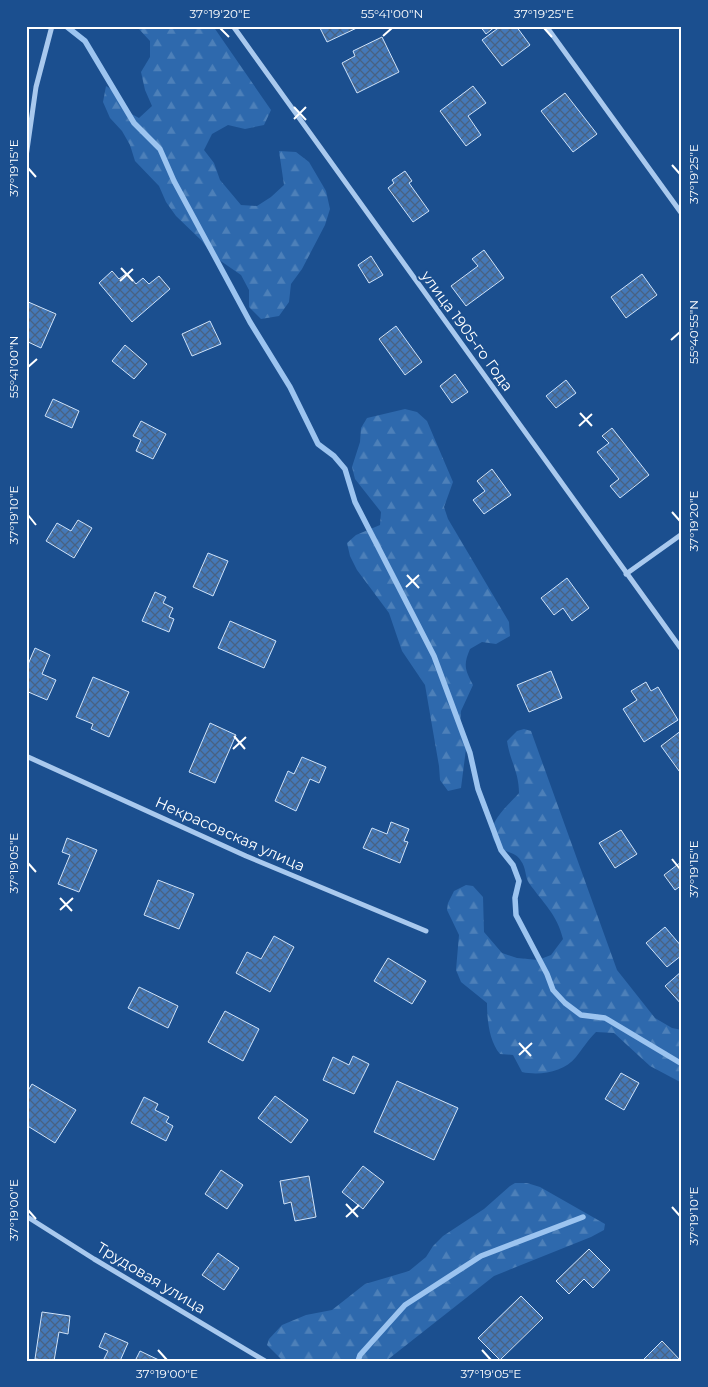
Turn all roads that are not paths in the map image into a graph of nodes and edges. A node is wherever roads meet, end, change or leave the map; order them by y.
1 (52, 26) edge
2 (232, 26) edge
3 (546, 26) edge
4 (26, 157) edge
5 (682, 214) edge
6 (682, 534) edge
7 (626, 574) junction
8 (682, 650) edge
9 (26, 756) edge
10 (426, 932) dead end
11 (26, 1216) edge
12 (265, 1361) edge

1 - 4 street
2 - 7 street, улица 1905-го Года
3 - 5 street
6 - 7 street
7 - 8 street, улица 1905-го Года
9 - 10 street, Некрасовская улица
11 - 12 street, Трудовая улица

